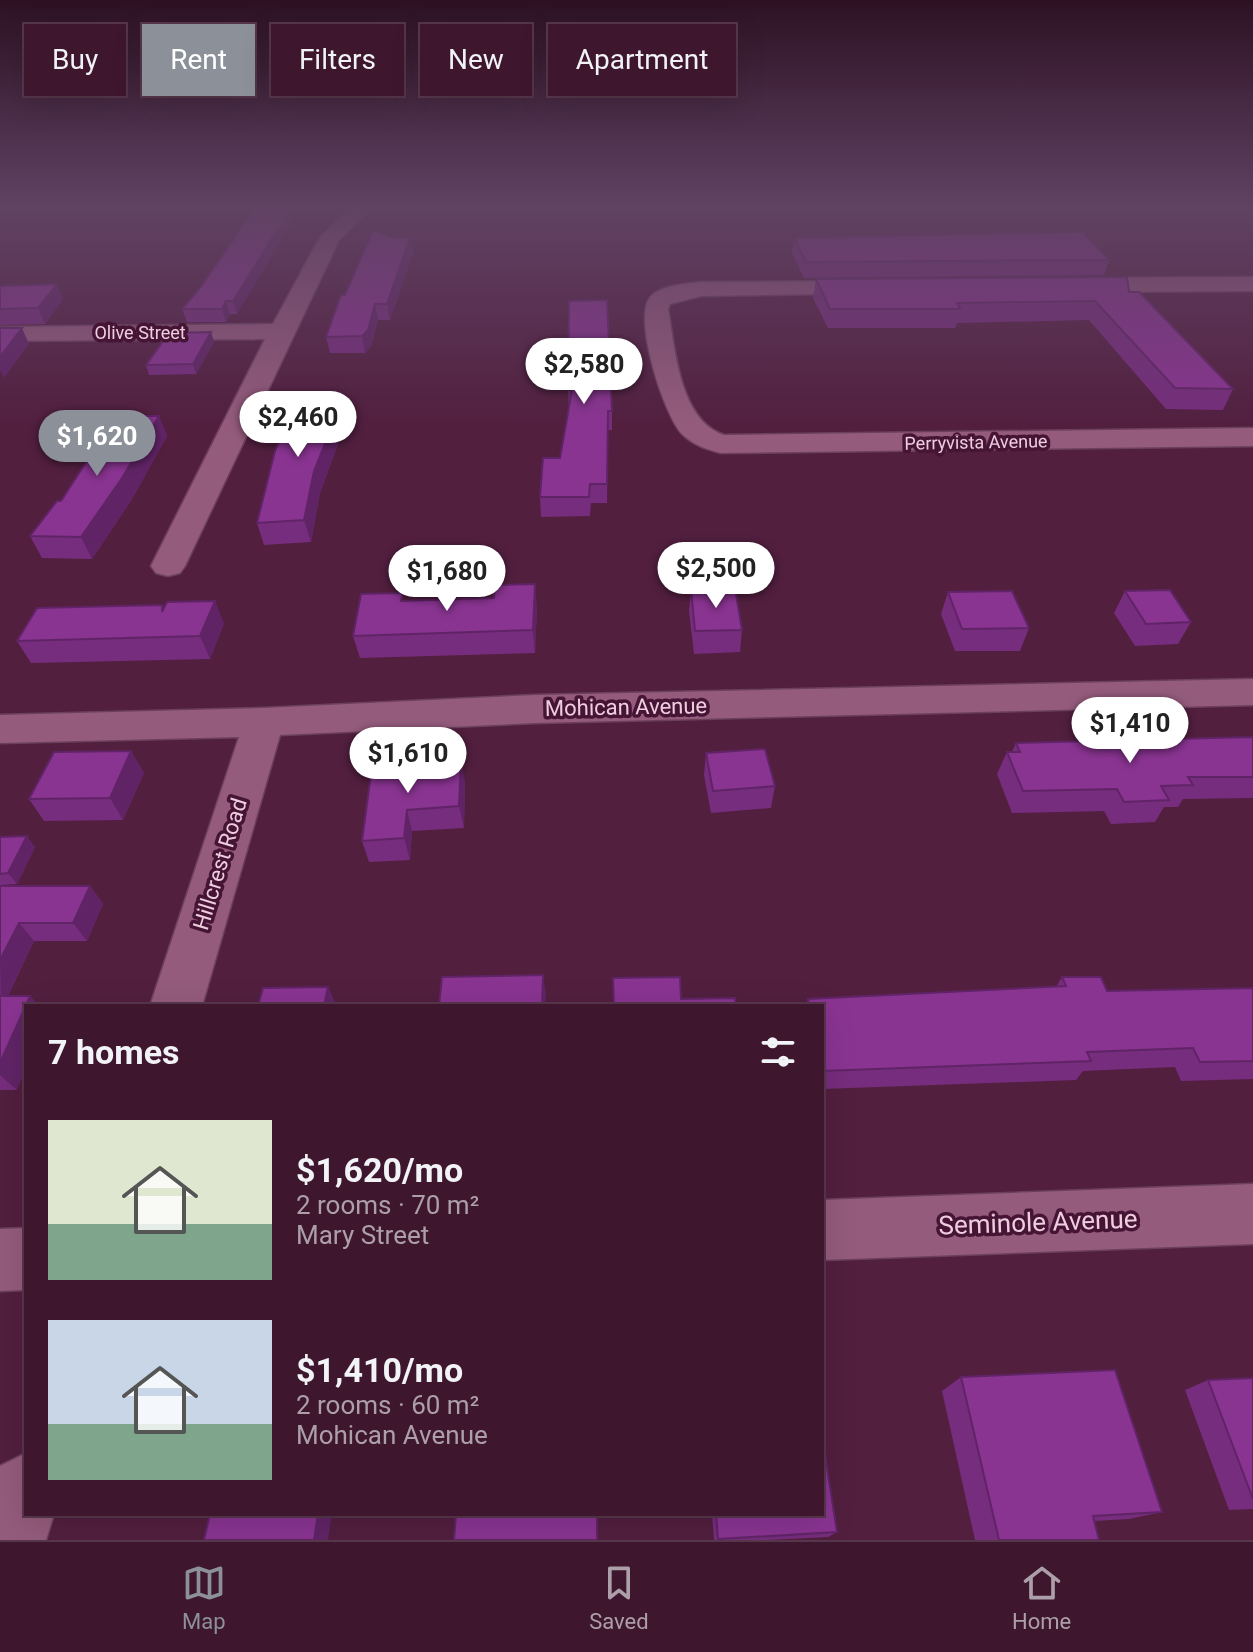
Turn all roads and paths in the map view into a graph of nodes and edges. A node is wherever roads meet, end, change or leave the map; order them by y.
1 (308, 280) edge
2 (1253, 284) edge
3 (1048, 286) edge
4 (890, 287) edge
5 (281, 331) junction
6 (0, 334) edge
7 (1253, 437) edge
8 (168, 566) dead end
9 (1253, 692) edge
10 (264, 722) junction
11 (0, 729) edge
12 (177, 1004) edge
13 (1253, 1214) edge
14 (824, 1230) edge
15 (24, 1259) edge
16 (0, 1260) edge
17 (24, 1494) edge
18 (10, 1540) edge

1 - 5 street
2 - 3 street
4 - 7 street, Perryvista Avenue
5 - 6 street, Olive Street
5 - 8 street
9 - 10 street, Mohican Avenue
10 - 11 street, Mohican Avenue
10 - 12 street, Hillcrest Road
13 - 14 street, Seminole Avenue
15 - 16 street
17 - 18 street

